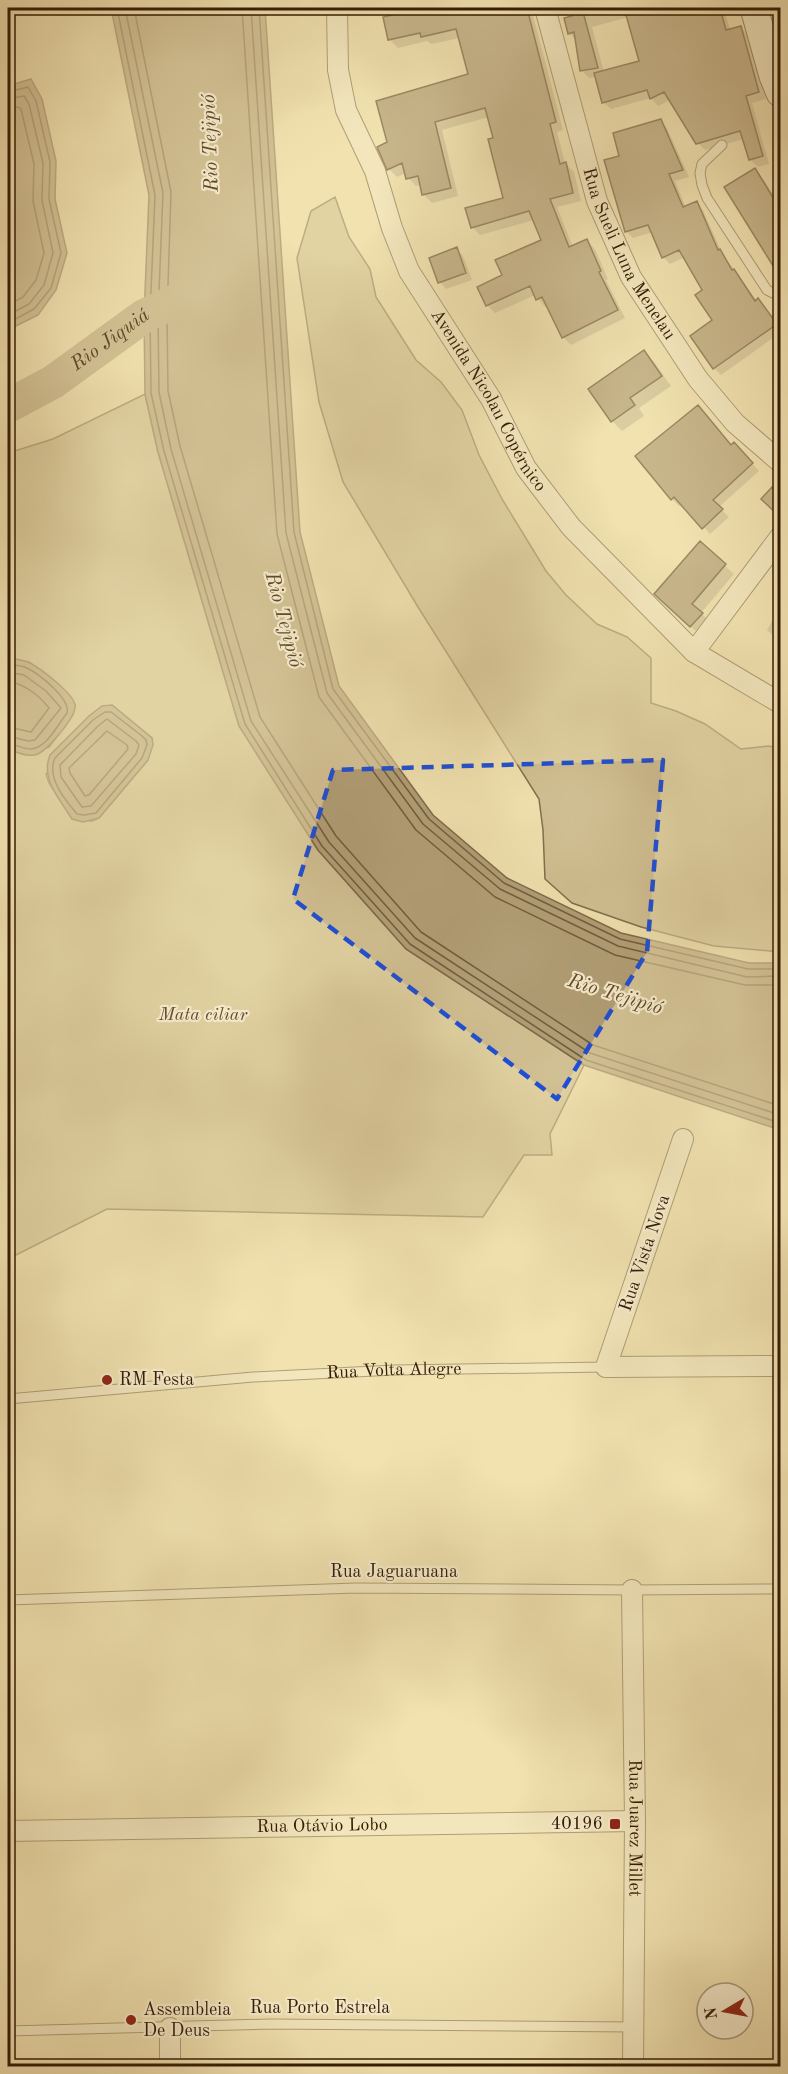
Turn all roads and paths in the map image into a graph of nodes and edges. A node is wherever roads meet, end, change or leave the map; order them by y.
1 (337, 8) edge
2 (545, 8) edge
3 (754, 8) edge
4 (778, 81) edge
5 (722, 145) dead end
6 (780, 293) edge
7 (780, 462) edge
8 (780, 537) edge
9 (693, 652) junction
10 (780, 703) edge
11 (683, 1139) dead end
12 (780, 1366) edge
13 (606, 1367) junction
14 (8, 1399) edge
15 (780, 1588) edge
16 (632, 1590) junction
17 (8, 1600) edge
18 (635, 1821) junction
19 (8, 1831) edge
20 (633, 2027) junction
21 (170, 2028) junction
22 (8, 2031) edge
23 (170, 2067) edge
24 (633, 2067) edge

1 - 9 street, Avenida Nicolau Copérnico
2 - 7 street, Rua Sueli Luna Menelau
3 - 4 street
5 - 6 lane
8 - 9 street
9 - 10 street, Avenida Nicolau Copérnico
11 - 13 street, Rua Vista Nova
12 - 13 street, Rua Volta Alegre
13 - 14 lane, Rua Volta Alegre
15 - 16 lane, Rua Jaguaruana
16 - 17 lane, Rua Jaguaruana
16 - 18 street, Rua Juarez Millet
18 - 19 street, Rua Otávio Lobo
18 - 20 street, Rua Juarez Millet
20 - 21 lane, Rua Porto Estrela
20 - 24 street, Rua Juarez Millet
21 - 22 lane, Rua Porto Estrela
21 - 23 street

